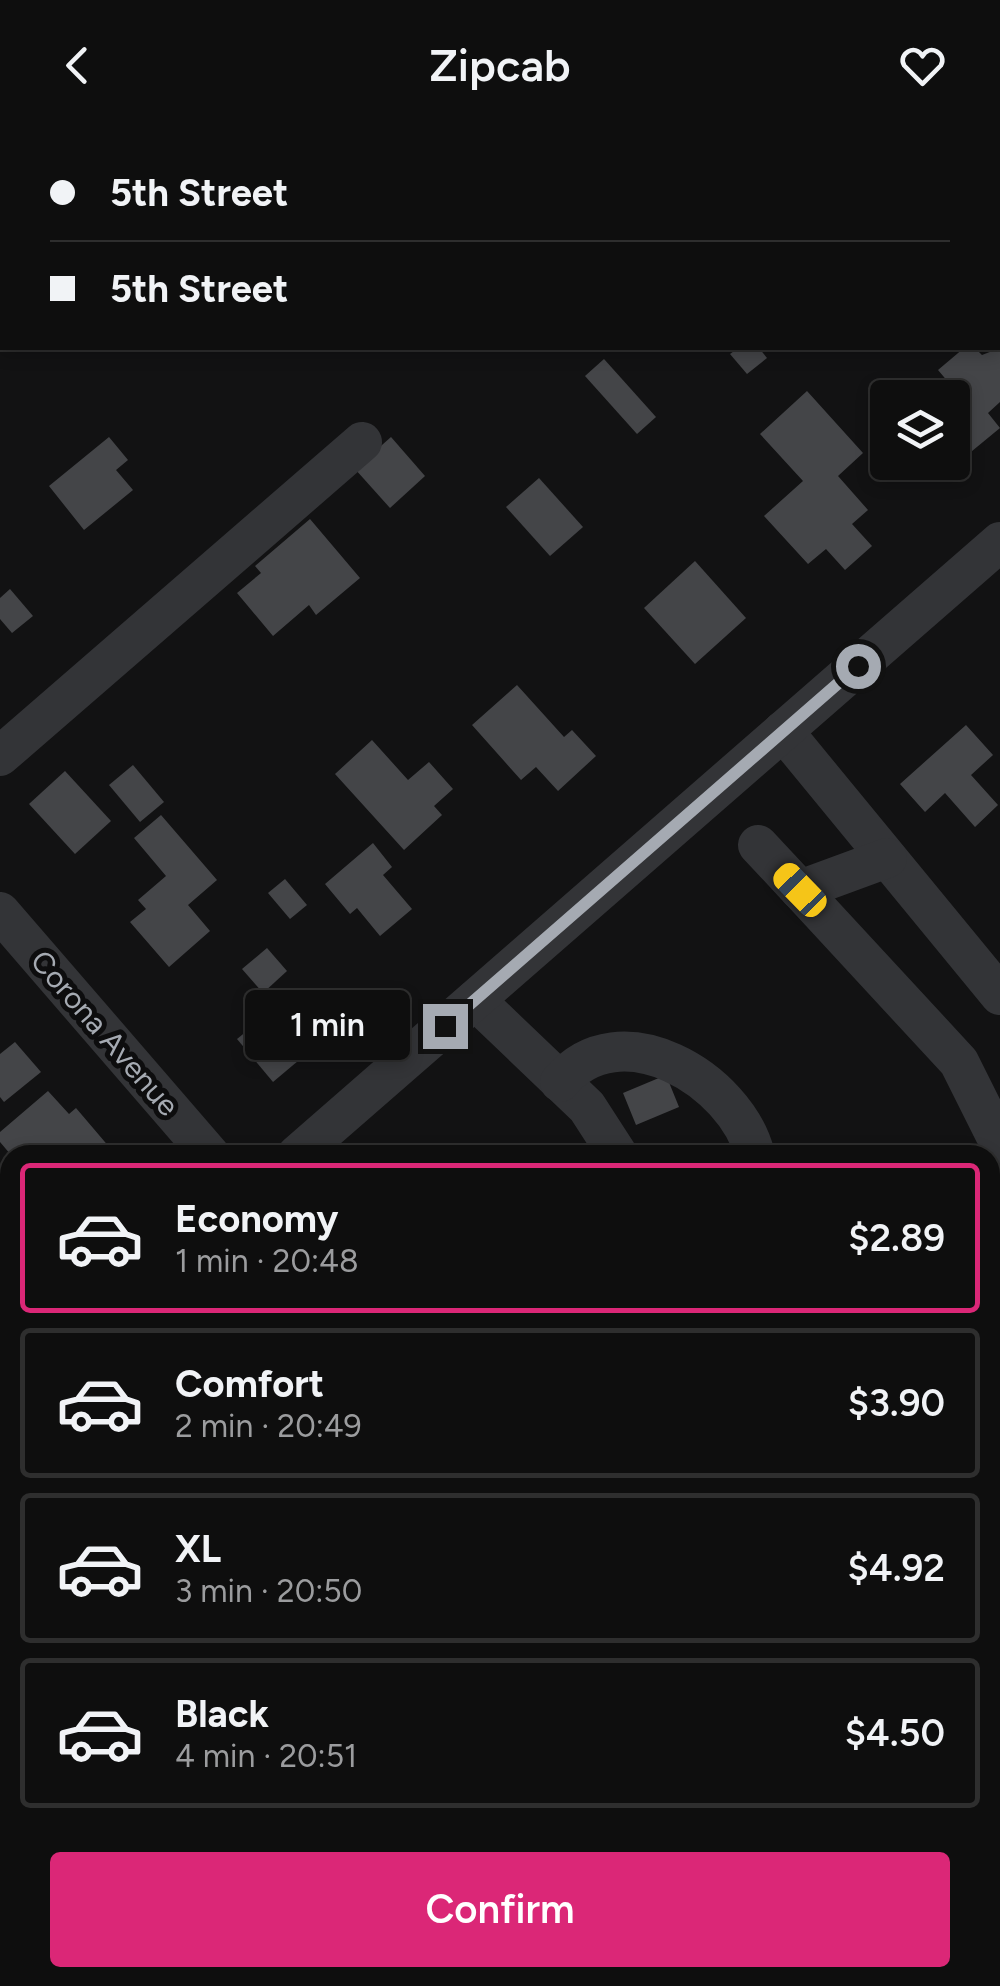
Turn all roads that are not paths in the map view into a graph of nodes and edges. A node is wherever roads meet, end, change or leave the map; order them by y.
1 (362, 442) dead end
2 (1000, 542) edge
3 (783, 732) junction
4 (0, 756) edge
5 (758, 845) dead end
6 (887, 858) junction
7 (800, 890) junction
8 (0, 912) edge
9 (1000, 995) edge
10 (475, 1000) junction
11 (560, 1082) junction
12 (1000, 1144) edge
13 (201, 1145) edge
14 (308, 1145) edge
15 (612, 1145) edge
16 (752, 1145) edge

1 - 4 street
2 - 3 street
3 - 6 street
3 - 10 street
5 - 7 street
6 - 7 street
6 - 9 street
7 - 12 street
8 - 13 street, Corona Avenue
10 - 11 street
10 - 14 street
11 - 15 street
11 - 16 street

